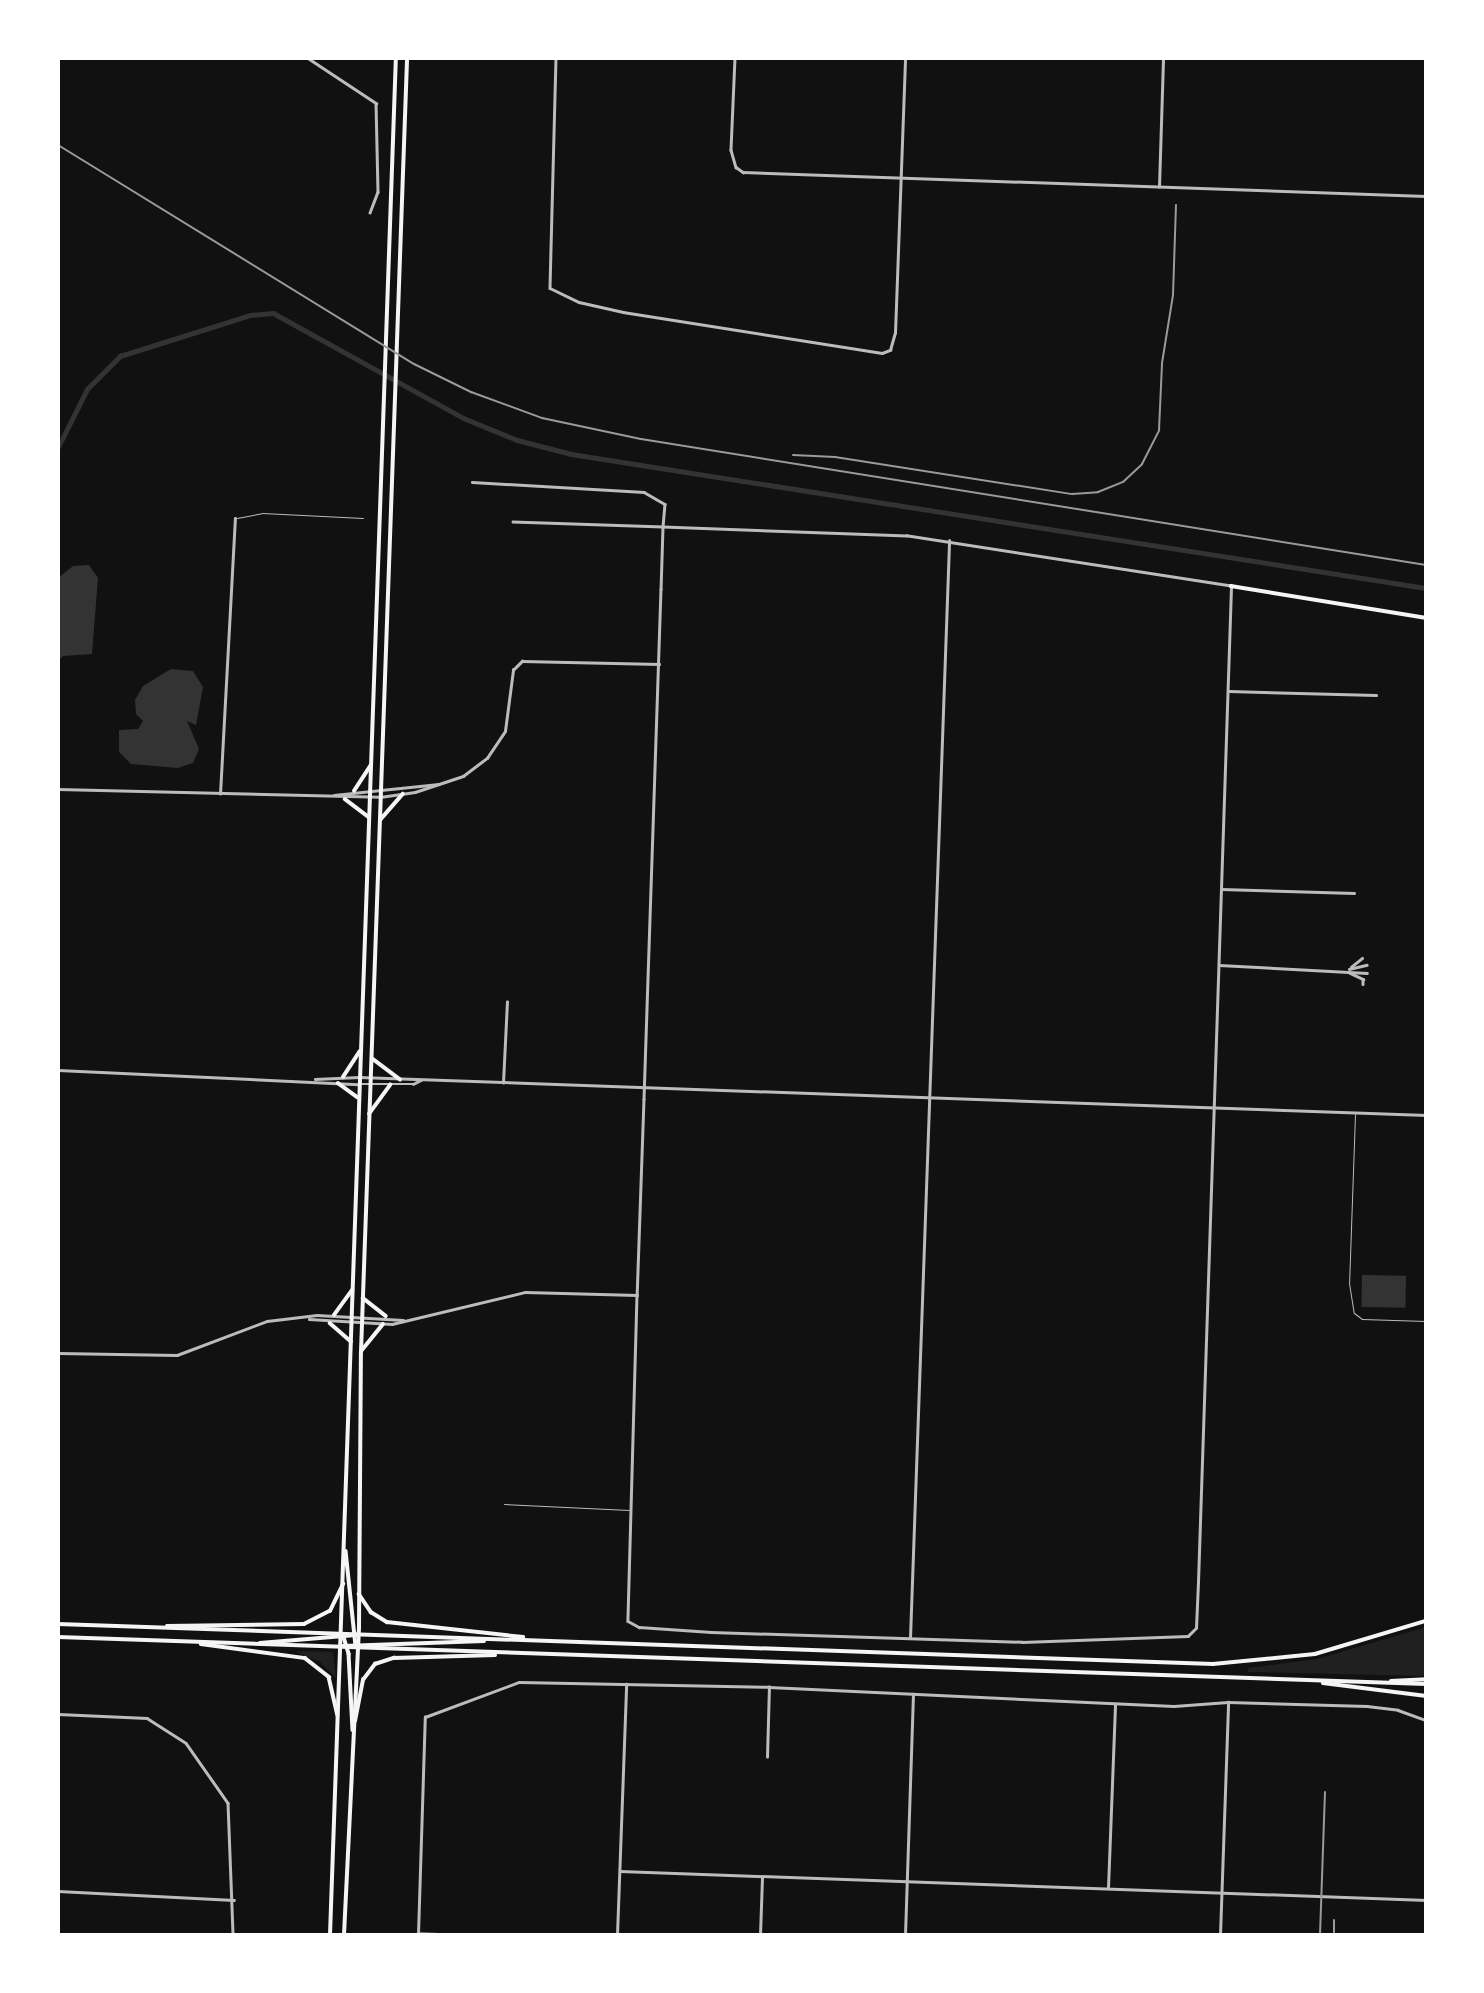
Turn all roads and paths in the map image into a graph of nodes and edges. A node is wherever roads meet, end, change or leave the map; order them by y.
1 (308, 58) edge
2 (396, 58) edge
3 (407, 58) edge
4 (556, 58) edge
5 (735, 58) edge
6 (905, 58) edge
7 (1163, 58) edge
8 (901, 178) junction
9 (1159, 187) junction
10 (1426, 196) edge
11 (370, 213) dead end
12 (472, 482) dead end
13 (235, 518) joint
14 (363, 518) dead end
15 (513, 522) dead end
16 (663, 527) junction
17 (949, 541) junction
18 (1231, 586) junction
19 (1426, 618) edge
20 (659, 664) junction
21 (1228, 691) junction
22 (1376, 695) dead end
23 (371, 764) junction
24 (443, 784) junction
25 (58, 789) edge
26 (370, 790) junction
27 (381, 790) junction
28 (354, 791) junction
29 (220, 794) junction
30 (403, 794) junction
31 (334, 795) junction
32 (380, 797) junction
33 (370, 798) junction
34 (345, 799) junction
35 (369, 817) junction
36 (379, 821) junction
37 (1221, 889) junction
38 (1354, 893) dead end
39 (1362, 958) dead end
40 (1219, 965) junction
41 (1367, 965) dead end
42 (1345, 970) junction
43 (1367, 972) dead end
44 (1363, 984) dead end
45 (507, 1002) dead end
46 (359, 1050) junction
47 (372, 1057) junction
48 (58, 1070) edge
49 (343, 1077) junction
50 (359, 1077) junction
51 (371, 1078) junction
52 (315, 1079) junction
53 (400, 1079) junction
54 (421, 1080) junction
55 (338, 1083) junction
56 (503, 1083) junction
57 (359, 1084) junction
58 (371, 1084) junction
59 (390, 1085) junction
60 (644, 1088) junction
61 (929, 1097) junction
62 (358, 1098) junction
63 (1214, 1107) junction
64 (1356, 1112) junction
65 (1426, 1115) edge
66 (368, 1116) junction
67 (353, 1288) junction
68 (637, 1294) junction
69 (363, 1298) junction
70 (334, 1315) junction
71 (352, 1316) junction
72 (362, 1316) junction
73 (386, 1317) junction
74 (309, 1319) junction
75 (403, 1320) junction
76 (1426, 1321) edge
77 (330, 1323) junction
78 (352, 1324) junction
79 (362, 1324) junction
80 (383, 1324) junction
81 (351, 1341) junction
82 (361, 1352) junction
83 (58, 1353) edge
84 (504, 1504) dead end
85 (631, 1510) junction
86 (345, 1546) junction
87 (343, 1584) junction
88 (359, 1594) junction
89 (1426, 1620) edge
90 (58, 1624) edge
91 (162, 1627) junction
92 (342, 1633) junction
93 (358, 1634) junction
94 (352, 1635) junction
95 (58, 1637) edge
96 (911, 1638) junction
97 (503, 1639) junction
98 (542, 1640) junction
99 (196, 1642) junction
100 (347, 1642) junction
101 (257, 1644) junction
102 (358, 1645) junction
103 (341, 1647) junction
104 (517, 1653) junction
105 (1426, 1679) edge
106 (1310, 1681) junction
107 (1371, 1683) junction
108 (626, 1684) junction
109 (1426, 1685) edge
110 (769, 1688) junction
111 (913, 1693) junction
112 (1426, 1696) edge
113 (1228, 1702) junction
114 (1115, 1704) junction
115 (58, 1714) edge
116 (338, 1715) junction
117 (1426, 1720) edge
118 (355, 1721) junction
119 (354, 1735) junction
120 (767, 1757) dead end
121 (620, 1871) junction
122 (762, 1877) junction
123 (907, 1882) junction
124 (1108, 1888) junction
125 (58, 1891) edge
126 (1222, 1893) junction
127 (234, 1900) junction
128 (1426, 1900) edge
129 (418, 1934) edge
130 (233, 1935) edge
131 (330, 1935) edge
132 (344, 1935) edge
133 (454, 1935) edge
134 (617, 1935) edge
135 (761, 1935) edge
136 (905, 1935) edge
137 (1220, 1935) edge

1 - 11 street
2 - 23 main road
3 - 27 main road
4 - 8 street
5 - 8 street
6 - 8 street
7 - 9 street
8 - 9 street
9 - 10 street
12 - 16 street
13 - 14 lane
13 - 29 street
15 - 16 street
16 - 17 street
16 - 20 street
17 - 18 street
17 - 61 street
18 - 19 main road
18 - 21 street
20 - 24 street
20 - 60 street
21 - 22 street
21 - 37 street
23 - 26 main road
23 - 28 main road
24 - 27 street
24 - 30 street
25 - 29 street
26 - 27 street
26 - 28 street
26 - 33 main road
27 - 32 main road
28 - 31 street
29 - 31 street
30 - 32 street
30 - 36 main road
31 - 34 street
32 - 33 street
32 - 36 main road
33 - 34 street
33 - 35 main road
34 - 35 main road
35 - 46 main road
36 - 47 main road
37 - 38 street
37 - 40 street
39 - 42 street
40 - 42 street
40 - 63 street
41 - 42 street
42 - 43 street
42 - 44 street
45 - 56 street
46 - 49 main road
46 - 50 main road
47 - 51 main road
47 - 53 main road
48 - 52 street
49 - 50 street
49 - 52 street
50 - 51 street
50 - 57 main road
51 - 53 street
51 - 58 main road
52 - 55 street
53 - 54 street
54 - 56 street
54 - 59 street
55 - 57 street
55 - 62 main road
56 - 60 street
57 - 58 street
57 - 62 main road
58 - 59 street
58 - 66 main road
59 - 66 main road
60 - 61 street
60 - 68 street
61 - 63 street
61 - 96 street
62 - 67 main road
63 - 64 street
63 - 96 street
64 - 65 street
64 - 76 lane
66 - 69 main road
67 - 70 main road
67 - 71 main road
68 - 75 street
68 - 85 street
69 - 72 main road
69 - 73 main road
70 - 71 street
70 - 74 street
71 - 72 street
71 - 78 main road
72 - 73 street
72 - 79 main road
73 - 75 street
74 - 77 street
74 - 83 street
75 - 80 street
77 - 78 street
77 - 81 main road
78 - 79 street
78 - 81 main road
79 - 80 street
79 - 82 main road
80 - 82 main road
81 - 86 main road
82 - 88 main road
84 - 85 lane
85 - 96 street
86 - 87 main road
86 - 94 main road
87 - 91 main road
87 - 92 main road
88 - 93 main road
88 - 98 main road
89 - 98 main road
90 - 91 main road
91 - 92 main road
92 - 94 main road
92 - 100 main road
93 - 94 main road
93 - 97 main road
93 - 102 main road
94 - 100 main road
95 - 99 main road
97 - 98 main road
97 - 102 main road
99 - 101 main road
99 - 116 main road
100 - 101 main road
100 - 102 main road
100 - 103 main road
100 - 103 main road
100 - 119 main road
101 - 103 main road
102 - 104 main road
102 - 118 main road
103 - 116 main road
104 - 106 main road
104 - 118 main road
105 - 107 main road
106 - 107 main road
106 - 112 main road
107 - 109 main road
108 - 110 street
108 - 121 street
108 - 129 street
110 - 111 street
110 - 120 street
111 - 114 street
111 - 123 street
113 - 114 street
113 - 117 street
113 - 126 street
114 - 124 street
115 - 127 street
116 - 131 main road
118 - 119 main road
119 - 132 main road
121 - 122 street
121 - 134 street
122 - 123 street
122 - 135 street
123 - 124 street
123 - 136 street
124 - 126 street
125 - 127 street
126 - 128 street
126 - 137 street
127 - 130 street
129 - 133 street

